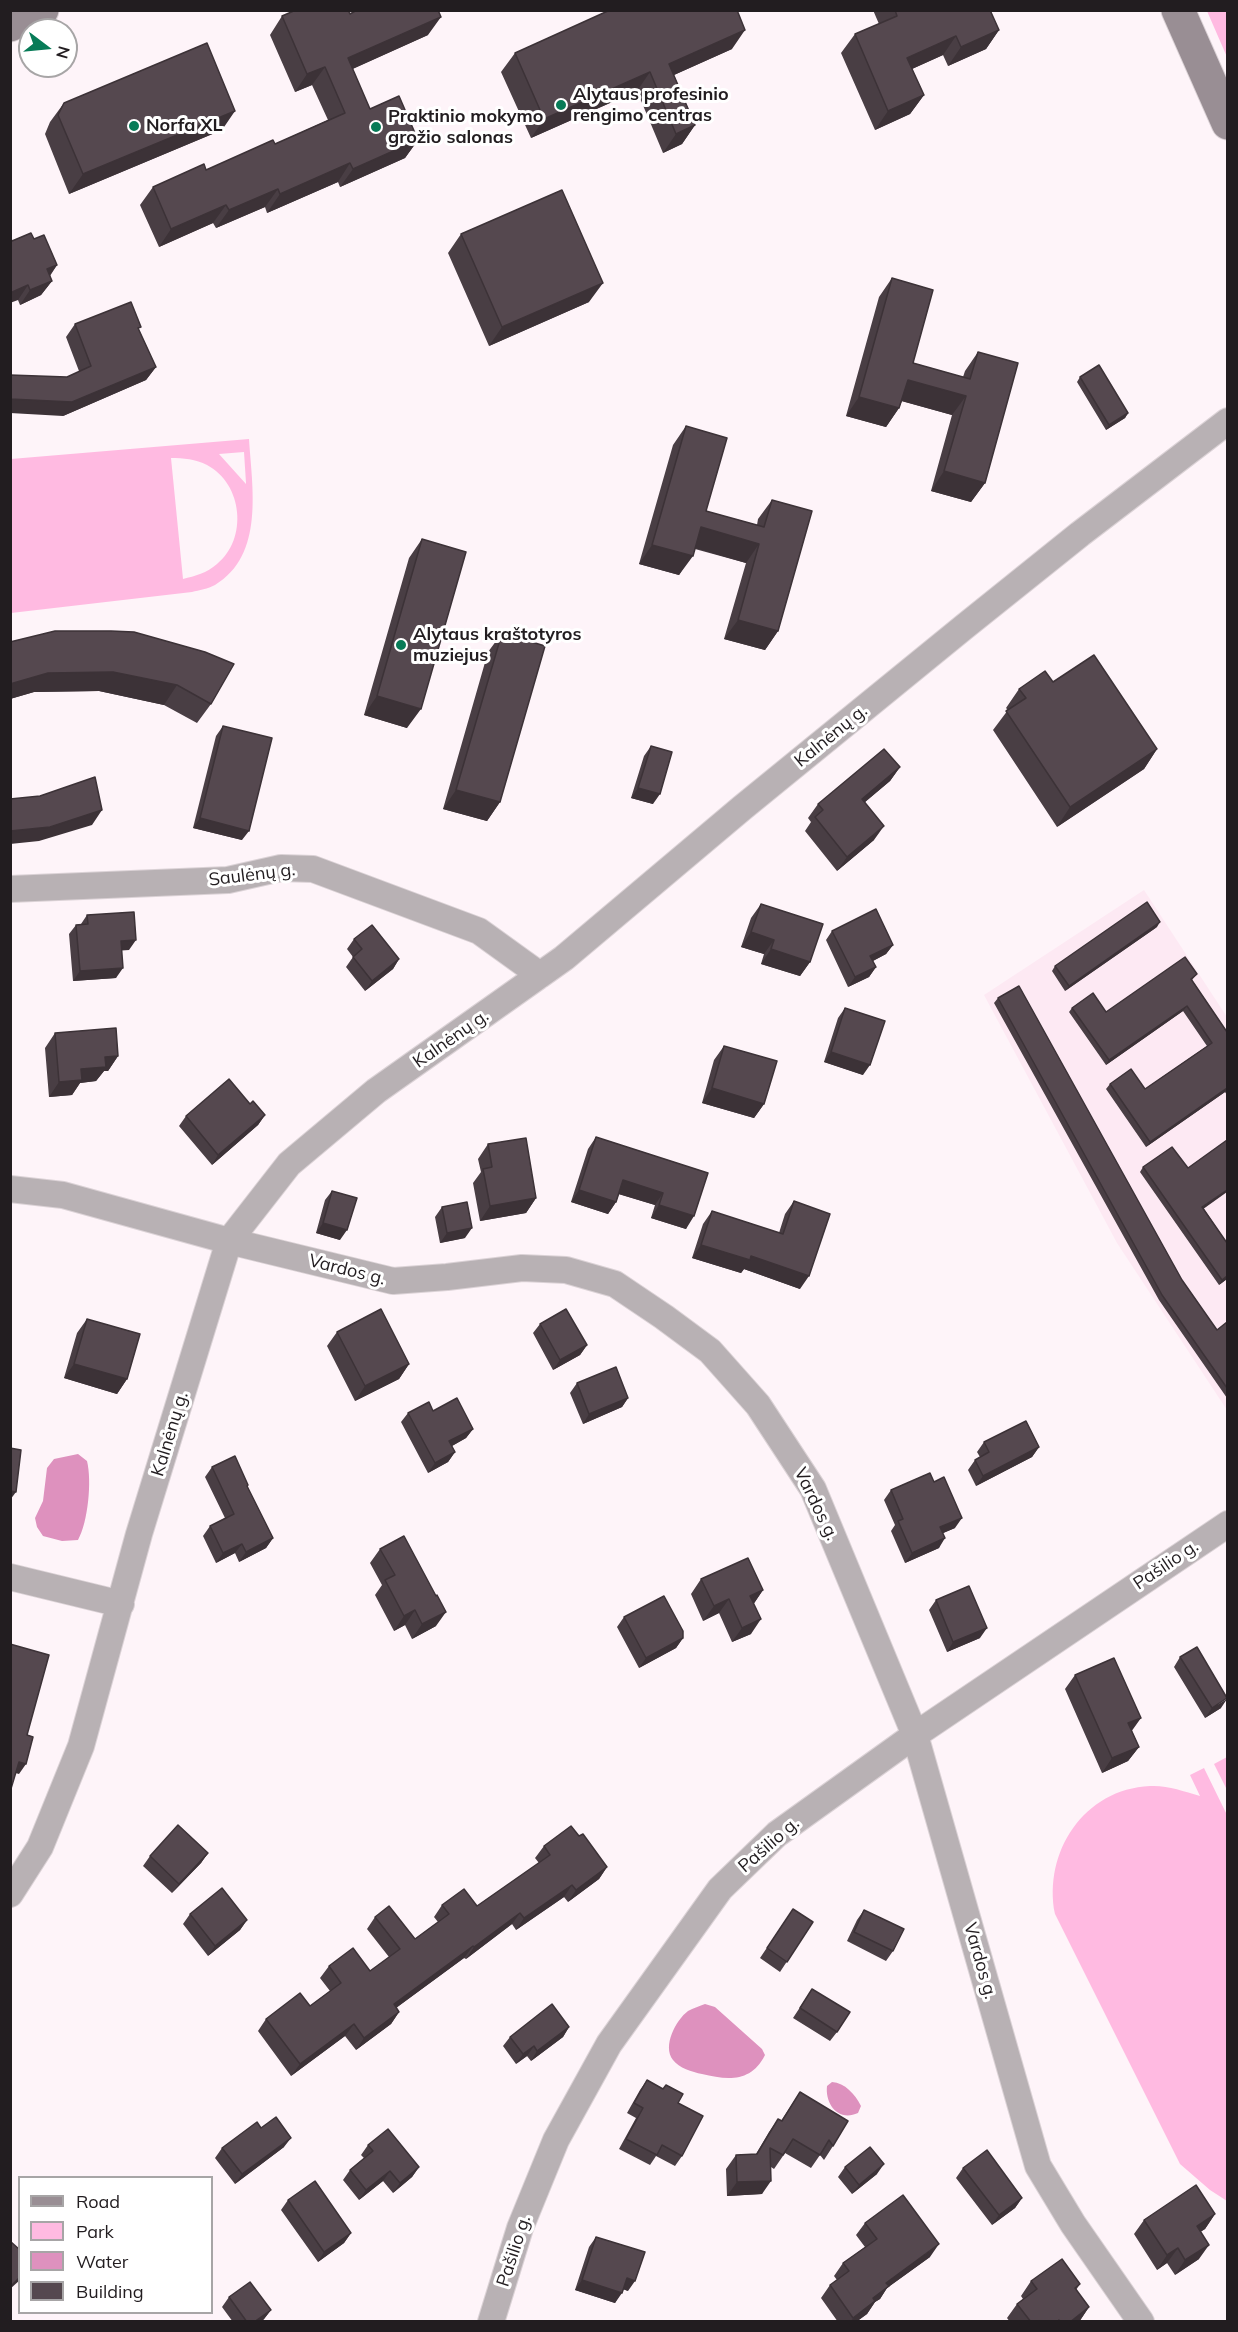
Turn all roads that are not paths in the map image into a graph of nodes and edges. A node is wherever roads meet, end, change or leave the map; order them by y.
1 (42, 10) edge
2 (1178, 10) edge
3 (10, 25) edge
4 (1227, 123) edge
5 (1227, 421) edge
6 (10, 889) edge
7 (540, 975) junction
8 (10, 1189) edge
9 (229, 1241) junction
10 (1227, 1524) edge
11 (10, 1577) edge
12 (121, 1604) junction
13 (915, 1735) junction
14 (10, 1894) edge
15 (491, 2322) edge
16 (1141, 2322) edge

1 - 3 main road
2 - 4 main road
5 - 7 street, Kalnėnų g.
6 - 7 street, Saulėnų g.
7 - 9 street, Kalnėnų g.
8 - 9 street, Vardos g.
9 - 12 street, Kalnėnų g.
9 - 13 street, Vardos g.
10 - 13 street, Pašilio g.
11 - 12 street
12 - 14 street, Kalnėnų g.
13 - 15 street, Pašilio g.
13 - 16 street, Vardos g.

